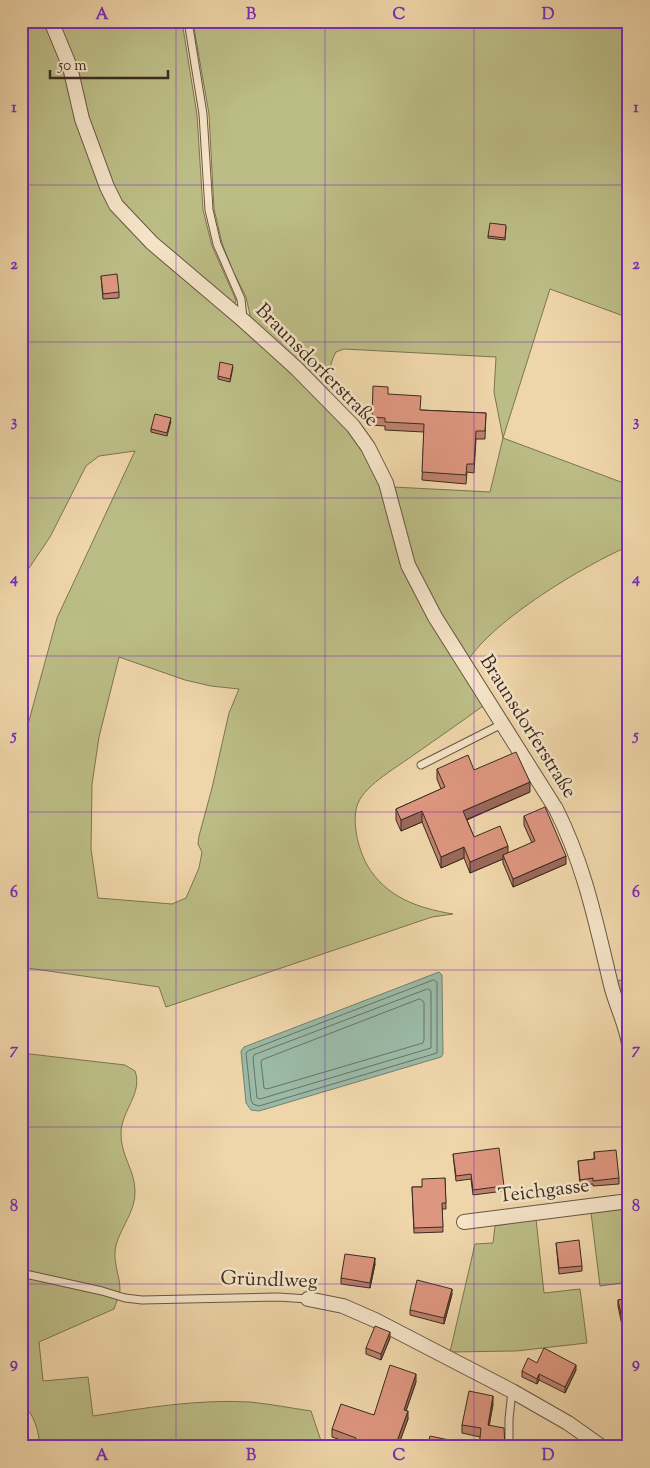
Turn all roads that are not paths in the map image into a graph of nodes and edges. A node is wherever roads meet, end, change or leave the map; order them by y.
1 (51, 21) edge
2 (189, 21) edge
3 (244, 321) junction
4 (502, 724) junction
5 (421, 764) dead end
6 (628, 1040) edge
7 (629, 1201) edge
8 (464, 1222) dead end
9 (21, 1273) edge
10 (308, 1299) joint
11 (512, 1391) junction
12 (509, 1447) edge
13 (602, 1447) edge

1 - 3 street, Braunsdorferstraße
2 - 3 lane
3 - 4 street, Braunsdorferstraße
4 - 5 lane
4 - 6 street, Braunsdorferstraße
7 - 8 street, Teichgasse
9 - 10 lane, Gründlweg
10 - 11 street, Gründlweg
11 - 12 lane
11 - 13 street, Gründlweg

